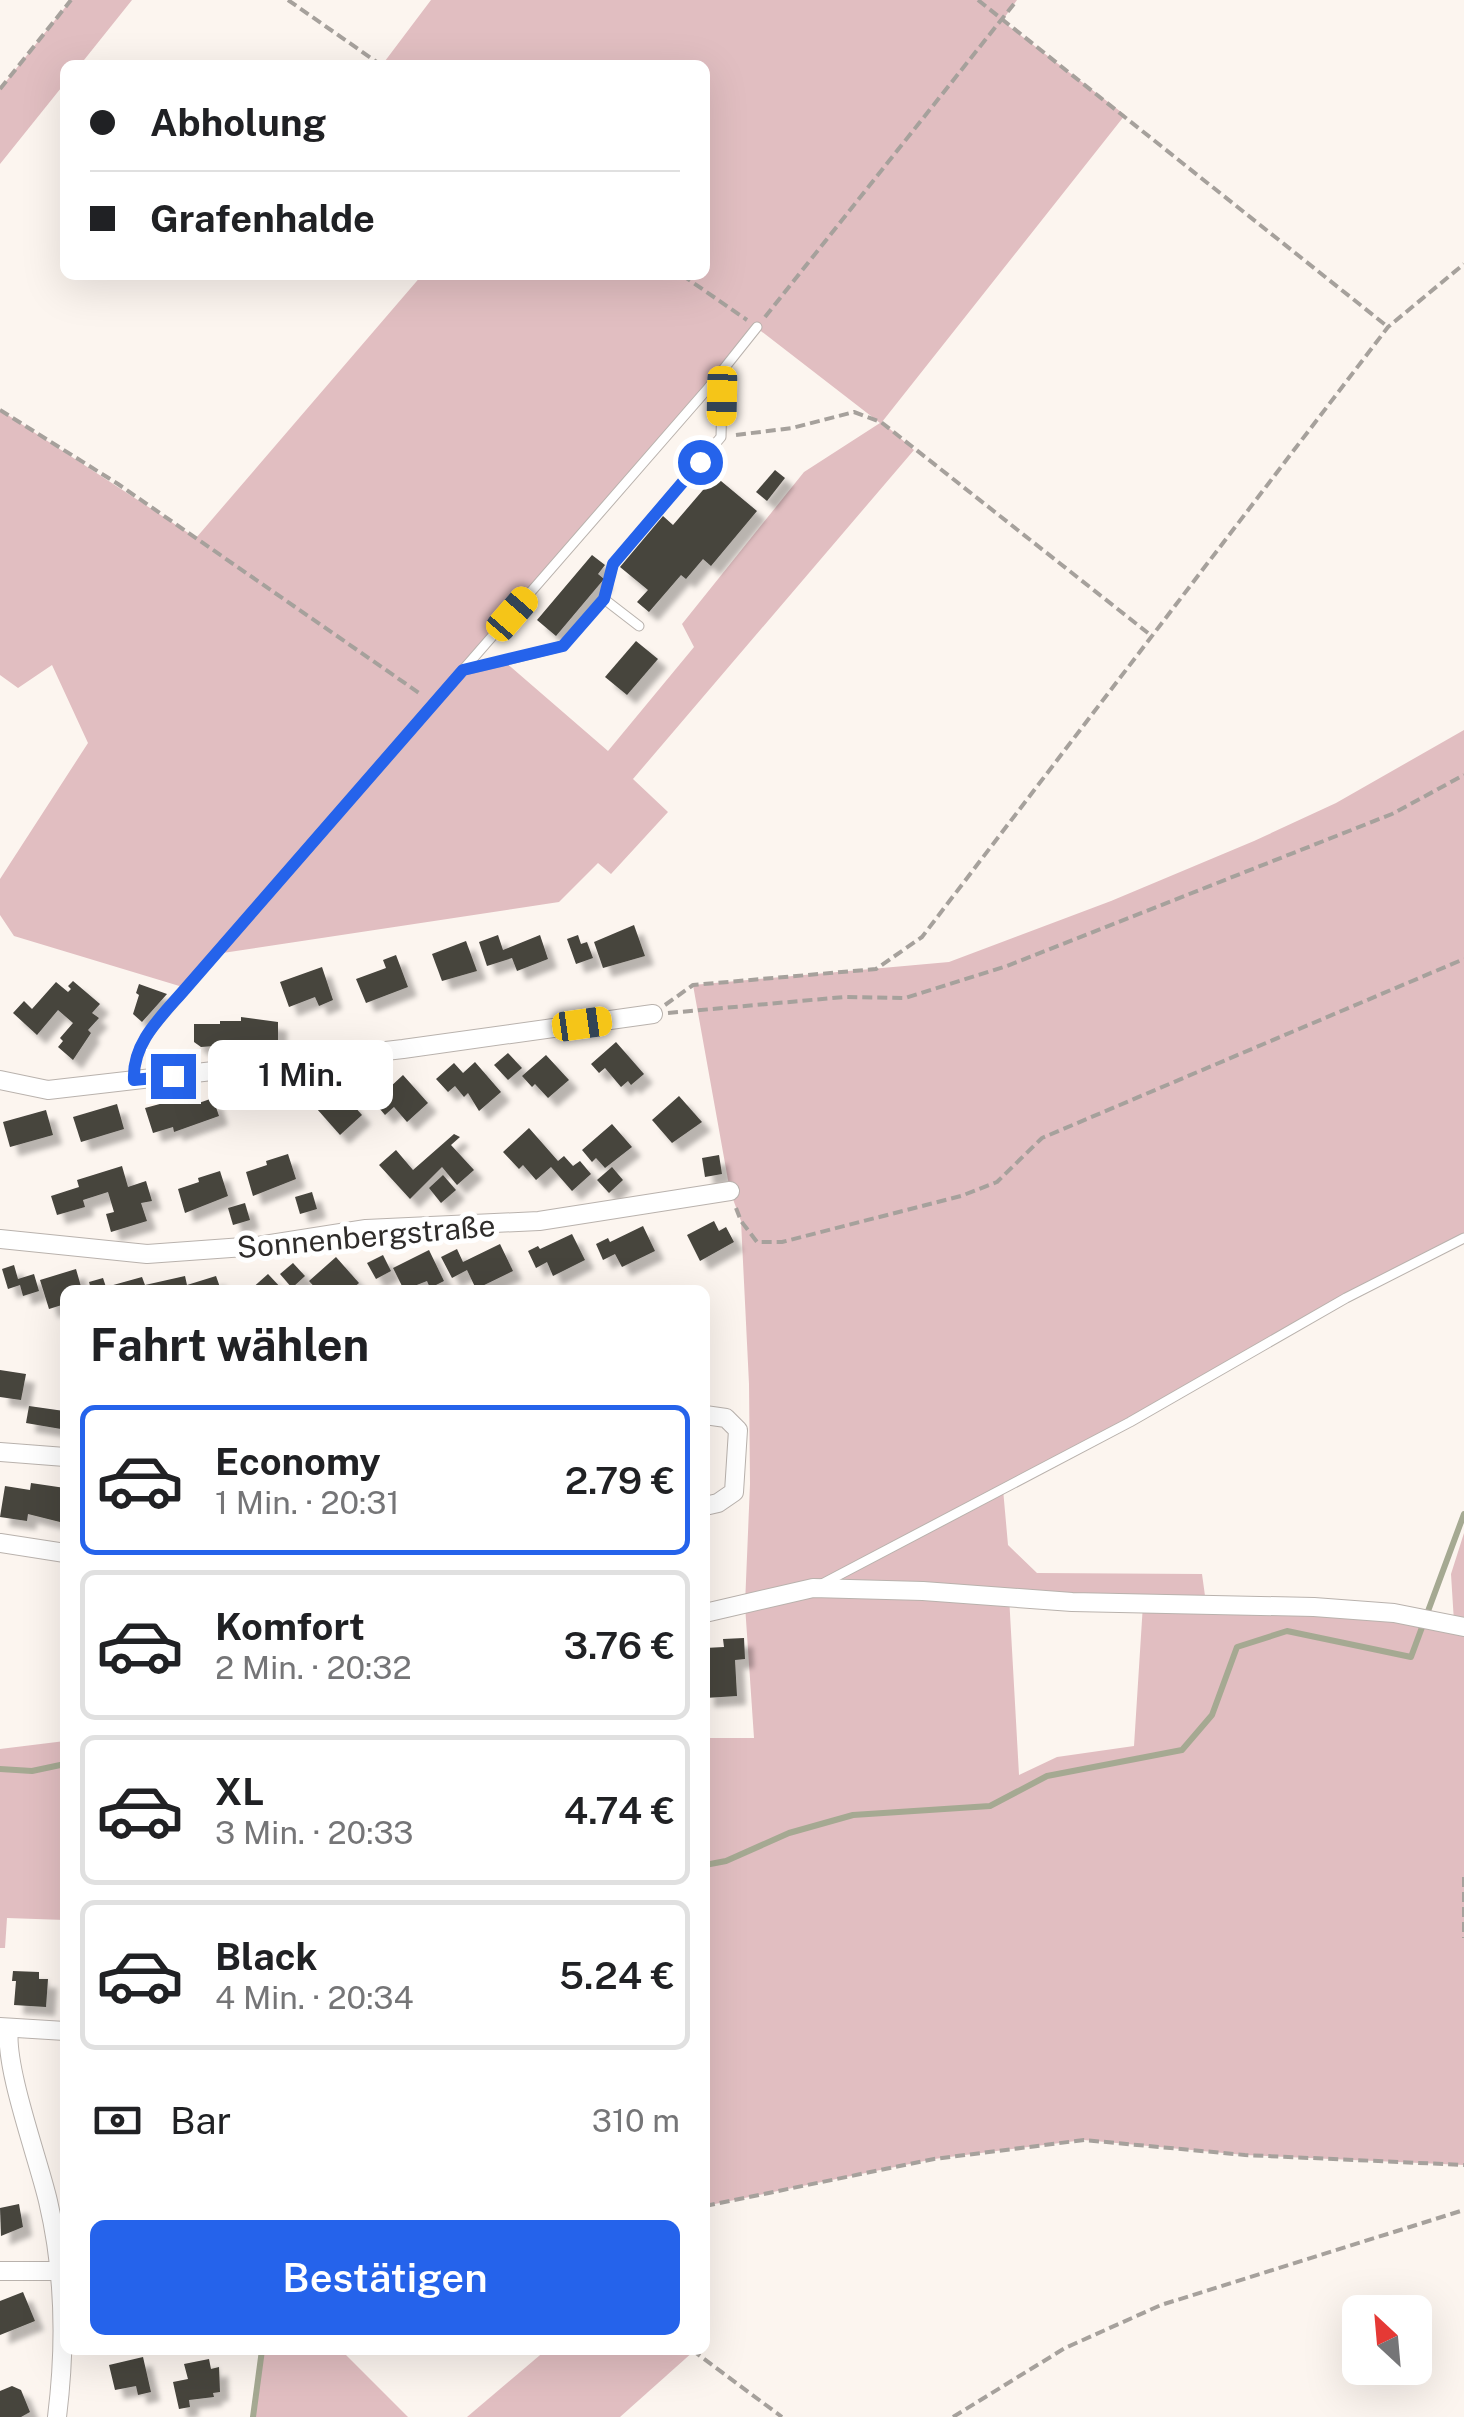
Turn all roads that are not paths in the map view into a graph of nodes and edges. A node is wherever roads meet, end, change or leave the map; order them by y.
1 (757, 327) road end
2 (710, 386) junction
3 (604, 599) junction
4 (639, 626) dead end
5 (463, 670) junction
6 (653, 1014) road end
7 (0, 1080) edge
8 (134, 1080) junction
9 (730, 1191) road end
10 (1464, 1238) edge
11 (0, 1239) edge
12 (710, 1416) edge
13 (0, 1452) edge
14 (60, 1457) edge
15 (710, 1504) edge
16 (0, 1543) edge
17 (60, 1552) edge
18 (813, 1588) junction
19 (710, 1612) edge
20 (1459, 1625) edge
21 (5, 2028) edge
22 (60, 2032) edge
23 (0, 2271) edge
24 (60, 2271) joint
25 (62, 2355) edge
26 (57, 2417) edge

1 - 2 lane
2 - 3 lane
2 - 5 lane
3 - 4 lane
3 - 5 lane
5 - 8 lane
6 - 8 street
7 - 8 street
9 - 11 street, Sonnenbergstraße
10 - 18 lane
12 - 15 street
13 - 14 street
16 - 17 street
18 - 19 street
18 - 20 street
21 - 22 street
21 - 24 street
23 - 24 street
25 - 26 street

